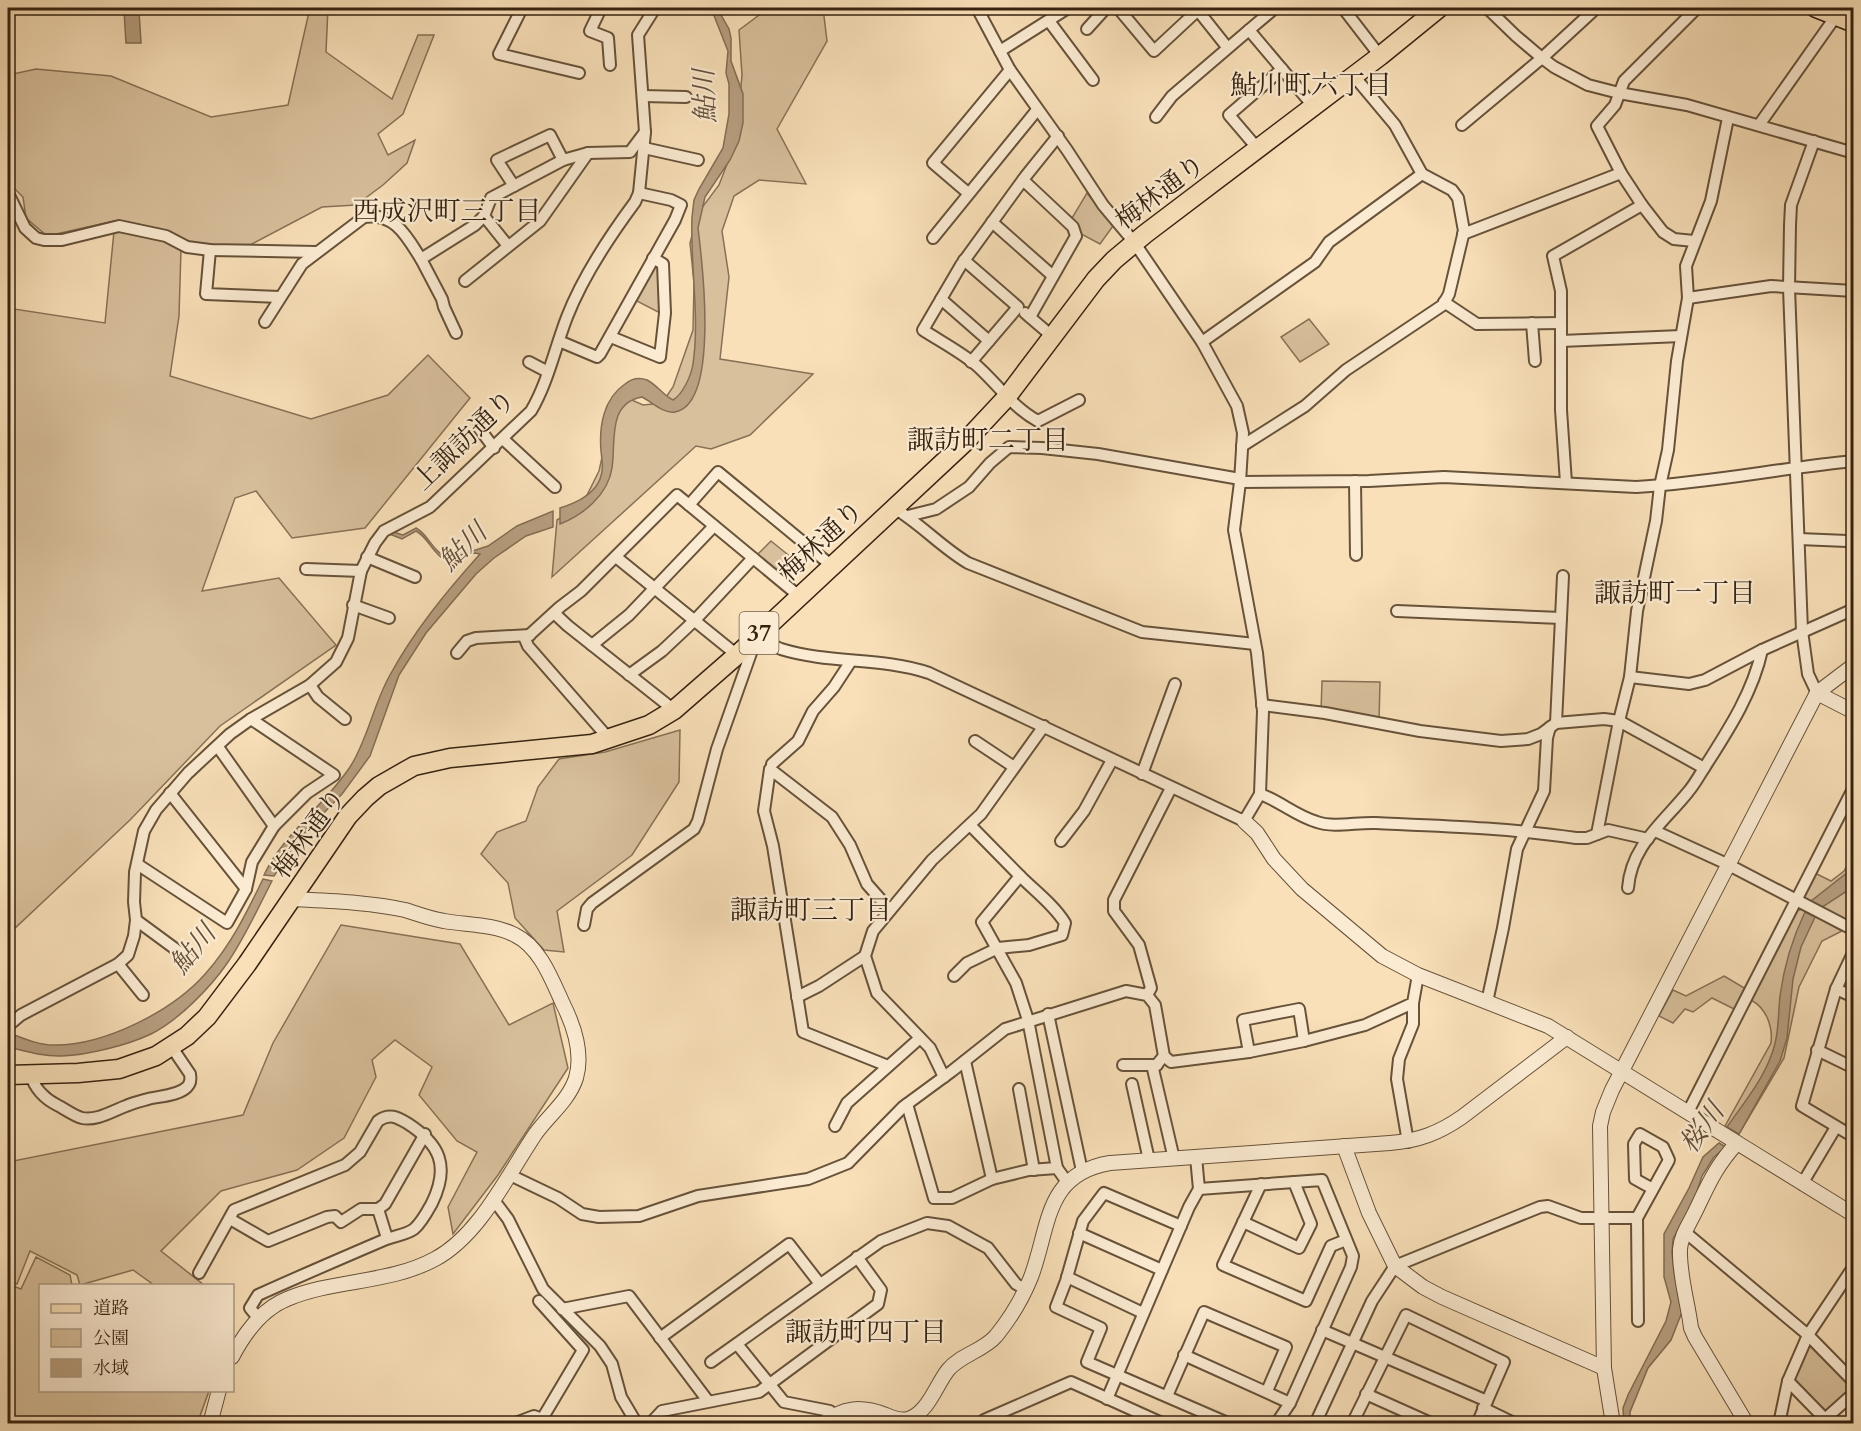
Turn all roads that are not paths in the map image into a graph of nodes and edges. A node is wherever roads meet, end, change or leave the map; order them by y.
1 (522, 8) edge
2 (601, 8) edge
3 (655, 8) edge
4 (977, 8) edge
5 (1068, 8) edge
6 (1106, 8) edge
7 (1118, 8) edge
8 (1273, 8) edge
9 (1343, 8) edge
10 (1439, 8) edge
11 (1487, 8) edge
12 (1697, 8) edge
13 (1816, 8) edge
14 (1197, 9) edge
15 (1593, 11) dead end
16 (1838, 12) edge
17 (1049, 21) junction
18 (1854, 23) edge
19 (1087, 29) dead end
20 (1249, 30) junction
21 (1227, 47) junction
22 (999, 51) junction
23 (1380, 56) junction
24 (1542, 58) junction
25 (610, 65) dead end
26 (1282, 69) junction
27 (1010, 70) junction
28 (579, 73) dead end
29 (1354, 76) junction
30 (1093, 80) dead end
31 (1619, 93) junction
32 (643, 96) junction
33 (686, 98) dead end
34 (1314, 107) junction
35 (1037, 110) junction
36 (1156, 117) dead end
37 (1728, 118) junction
38 (1462, 125) dead end
39 (1759, 125) junction
40 (645, 132) junction
41 (1058, 136) junction
42 (1814, 141) junction
43 (644, 148) junction
44 (1258, 149) junction
45 (588, 153) junction
46 (1854, 153) edge
47 (563, 159) junction
48 (698, 160) dead end
49 (1621, 173) junction
50 (1422, 174) junction
51 (1023, 180) junction
52 (514, 186) junction
53 (8, 193) edge
54 (639, 193) junction
55 (968, 193) junction
56 (1642, 205) junction
57 (484, 216) junction
58 (992, 222) junction
59 (1463, 234) junction
60 (933, 238) dead end
61 (1694, 241) junction
62 (1134, 242) junction
63 (508, 246) junction
64 (210, 250) junction
65 (316, 252) junction
66 (421, 258) junction
67 (653, 258) junction
68 (964, 260) junction
69 (1053, 276) junction
70 (465, 281) dead end
71 (1790, 288) junction
72 (1854, 291) edge
73 (280, 297) junction
74 (1688, 298) junction
75 (941, 299) junction
76 (1444, 302) junction
77 (1018, 307) junction
78 (1030, 317) junction
79 (265, 322) dead end
80 (1561, 323) junction
81 (1532, 324) junction
82 (456, 333) dead end
83 (1681, 336) junction
84 (611, 337) junction
85 (1053, 337) junction
86 (559, 341) junction
87 (989, 341) junction
88 (1561, 341) junction
89 (1202, 342) junction
90 (1535, 361) dead end
91 (529, 362) dead end
92 (971, 362) junction
93 (548, 372) junction
94 (1006, 398) junction
95 (1079, 400) dead end
96 (479, 428) dead end
97 (503, 439) junction
98 (1242, 446) junction
99 (494, 448) junction
100 (1854, 461) edge
101 (1796, 466) junction
102 (1240, 481) junction
103 (1355, 481) junction
104 (1566, 483) junction
105 (1660, 486) junction
106 (555, 487) dead end
107 (688, 505) junction
108 (901, 512) junction
109 (714, 526) junction
110 (1799, 539) junction
111 (1847, 541) dead end
112 (1356, 555) dead end
113 (367, 557) junction
114 (616, 557) junction
115 (753, 558) junction
116 (832, 566) junction
117 (306, 569) dead end
118 (361, 572) junction
119 (1563, 576) dead end
120 (414, 577) dead end
121 (654, 589) junction
122 (799, 597) junction
123 (353, 605) junction
124 (1854, 609) edge
125 (1397, 611) dead end
126 (554, 613) junction
127 (389, 618) dead end
128 (1561, 618) junction
129 (695, 620) junction
130 (1802, 631) junction
131 (531, 635) junction
132 (757, 636) junction
133 (1255, 644) junction
134 (592, 645) junction
135 (1762, 650) junction
136 (457, 653) dead end
137 (737, 655) junction
138 (851, 661) junction
139 (1854, 665) edge
140 (629, 675) junction
141 (1630, 677) junction
142 (1174, 684) dead end
143 (310, 685) junction
144 (1817, 693) junction
145 (1262, 705) junction
146 (674, 710) junction
147 (1854, 712) edge
148 (251, 719) junction
149 (345, 719) dead end
150 (1619, 721) junction
151 (1553, 725) junction
152 (1044, 726) junction
153 (610, 740) junction
154 (975, 741) dead end
155 (218, 747) junction
156 (1112, 760) junction
157 (772, 764) dead end
158 (1014, 767) junction
159 (1704, 768) junction
160 (1142, 774) junction
161 (1854, 787) edge
162 (1171, 788) junction
163 (170, 794) junction
164 (1260, 794) junction
165 (1244, 821) junction
166 (970, 825) junction
167 (274, 826) junction
168 (1524, 830) junction
169 (1598, 834) junction
170 (1651, 835) junction
171 (1061, 841) dead end
172 (137, 864) junction
173 (1727, 864) junction
174 (1020, 876) junction
175 (1629, 888) dead end
176 (246, 889) junction
177 (292, 899) junction
178 (1802, 903) junction
179 (890, 910) junction
180 (136, 920) junction
181 (584, 925) dead end
182 (1854, 930) edge
183 (998, 948) junction
184 (1854, 951) edge
185 (865, 956) junction
186 (189, 959) dead end
187 (118, 964) junction
188 (1418, 975) junction
189 (954, 976) dead end
190 (1836, 989) junction
191 (1147, 994) junction
192 (143, 995) dead end
193 (797, 997) junction
194 (1854, 998) edge
195 (1487, 1002) junction
196 (1413, 1003) junction
197 (1048, 1014) junction
198 (1028, 1020) junction
199 (8, 1026) edge
200 (1567, 1037) junction
201 (920, 1038) junction
202 (1304, 1041) junction
203 (171, 1046) junction
204 (1817, 1050) junction
205 (1249, 1052) junction
206 (1164, 1056) junction
207 (965, 1061) junction
208 (1123, 1065) dead end
209 (1157, 1065) junction
210 (888, 1066) junction
211 (1854, 1068) edge
212 (1621, 1072) junction
213 (8, 1075) edge
214 (31, 1075) junction
215 (944, 1077) junction
216 (1132, 1084) dead end
217 (1018, 1089) dead end
218 (907, 1104) junction
219 (1688, 1112) junction
220 (835, 1126) dead end
221 (1836, 1127) junction
222 (425, 1134) junction
223 (1854, 1137) edge
224 (1730, 1139) junction
225 (1408, 1142) junction
226 (1344, 1146) junction
227 (1196, 1157) junction
228 (1174, 1159) junction
229 (1149, 1160) junction
230 (1057, 1168) junction
231 (1034, 1170) junction
232 (1082, 1171) junction
233 (510, 1175) junction
234 (992, 1179) junction
235 (1066, 1182) junction
236 (1294, 1182) junction
237 (1261, 1184) junction
238 (1803, 1184) junction
239 (1199, 1189) junction
240 (1653, 1189) junction
241 (493, 1199) junction
242 (378, 1209) junction
243 (1854, 1215) edge
244 (1602, 1218) junction
245 (1637, 1218) junction
246 (230, 1219) junction
247 (1243, 1222) junction
248 (1181, 1226) junction
249 (1685, 1232) junction
250 (1079, 1233) junction
251 (387, 1238) junction
252 (1346, 1240) junction
253 (857, 1257) junction
254 (1395, 1266) junction
255 (1162, 1270) junction
256 (200, 1273) dead end
257 (1852, 1273) edge
258 (1067, 1277) junction
259 (820, 1284) junction
260 (1025, 1289) junction
261 (539, 1301) dead end
262 (562, 1309) junction
263 (1143, 1313) junction
264 (259, 1319) junction
265 (1638, 1321) dead end
266 (1322, 1330) junction
267 (1808, 1335) junction
268 (660, 1338) junction
269 (1353, 1342) junction
270 (737, 1344) junction
271 (234, 1354) edge
272 (1184, 1355) junction
273 (1386, 1357) junction
274 (711, 1362) dead end
275 (1604, 1368) junction
276 (1116, 1375) junction
277 (1788, 1381) junction
278 (1854, 1382) edge
279 (769, 1384) junction
280 (1267, 1391) junction
281 (218, 1392) edge
282 (1854, 1393) edge
283 (1366, 1394) junction
284 (1167, 1396) junction
285 (1107, 1399) junction
286 (708, 1401) junction
287 (1290, 1403) junction
288 (1485, 1405) junction
289 (828, 1419) edge
290 (541, 1421) edge
291 (892, 1421) edge
292 (210, 1424) edge
293 (513, 1424) edge
294 (637, 1424) edge
295 (650, 1424) edge
296 (981, 1424) edge
297 (1164, 1424) edge
298 (1230, 1424) edge
299 (1275, 1424) edge
300 (1315, 1424) edge
301 (1352, 1424) edge
302 (1433, 1424) edge
303 (1477, 1424) edge
304 (1516, 1424) edge
305 (1613, 1424) edge
306 (1747, 1424) edge
307 (1779, 1424) edge

1 - 28 street
2 - 25 street
3 - 32 street, 上諏訪通り
4 - 22 street
5 - 17 street
6 - 19 street
7 - 14 street
8 - 20 street
9 - 23 street
10 - 23 main road, 梅林通り / 37
11 - 24 street
12 - 31 street
13 - 16 main road
14 - 21 street
15 - 24 street
16 - 18 main road
16 - 39 street
17 - 22 street
17 - 30 street
20 - 21 street
20 - 26 street
21 - 36 street
22 - 27 street
23 - 29 main road, 梅林通り / 37
24 - 31 street
24 - 38 street
26 - 34 street
26 - 44 street
27 - 35 street
27 - 55 street
29 - 34 main road, 梅林通り / 37
29 - 50 street
31 - 37 street
31 - 49 street
32 - 33 street
32 - 40 street, 上諏訪通り
34 - 44 main road, 梅林通り / 37
35 - 41 street
35 - 55 street
37 - 39 street
37 - 61 street
39 - 42 street
40 - 43 street, 上諏訪通り
40 - 45 street
41 - 51 street
41 - 62 street
42 - 46 street
42 - 71 street
43 - 48 street
43 - 54 street, 上諏訪通り
44 - 62 main road, 梅林通り / 37
45 - 47 street
45 - 63 street
47 - 52 street
47 - 52 street
49 - 56 street
49 - 59 street
50 - 59 street
50 - 89 street
51 - 58 street
51 - 69 street
52 - 57 street
53 - 64 street
54 - 67 street
54 - 86 street, 上諏訪通り
55 - 60 street
56 - 61 street
56 - 80 street
57 - 63 street
57 - 66 street
58 - 68 street
58 - 69 street
59 - 76 street
61 - 74 street
62 - 85 main road, 梅林通り / 37
62 - 89 street
63 - 70 street
64 - 65 street
64 - 73 street
65 - 66 street
65 - 73 street
66 - 82 street
67 - 84 street
67 - 84 street
68 - 75 street
68 - 77 street
69 - 78 street
71 - 72 street
71 - 74 street
71 - 101 street
73 - 79 street
74 - 83 street
75 - 87 street
75 - 92 street
76 - 81 street
76 - 98 street
77 - 78 street
77 - 87 street
78 - 85 street
80 - 81 street
80 - 88 street
81 - 90 street
83 - 88 street
83 - 105 street
84 - 86 street
85 - 94 main road, 梅林通り / 37
86 - 93 street, 上諏訪通り
87 - 92 street
88 - 104 street
89 - 98 street
91 - 93 street
92 - 94 street
93 - 97 street, 上諏訪通り
94 - 95 street
94 - 108 main road, 梅林通り / 37
96 - 99 street
97 - 99 street, 上諏訪通り
97 - 106 street
98 - 102 street
99 - 113 street, 上諏訪通り
100 - 101 street
101 - 105 street
101 - 110 street
102 - 103 street
102 - 108 street
102 - 133 street
103 - 104 street
103 - 112 street
104 - 105 street
105 - 141 street
107 - 109 street
107 - 114 street
107 - 116 street
108 - 116 main road, 梅林通り / 37
108 - 133 street
109 - 115 street
109 - 121 street
110 - 111 street
110 - 130 street
113 - 118 street, 上諏訪通り
113 - 120 street
114 - 121 street
114 - 126 street
115 - 122 street
115 - 129 street
116 - 122 main road, 梅林通り / 37
117 - 118 street
118 - 123 street, 上諏訪通り
119 - 128 street
121 - 129 street
121 - 134 street
122 - 132 main road, 梅林通り / 37
123 - 127 street
123 - 143 street, 上諏訪通り
124 - 130 street
125 - 128 street
126 - 131 street
126 - 134 street
128 - 151 street
129 - 137 street
129 - 140 street
130 - 135 street
130 - 144 street
131 - 136 street
131 - 153 street
132 - 137 main road, 梅林通り / 37
132 - 138 street
132 - 181 street
133 - 145 street
134 - 140 street
135 - 141 street
135 - 159 street
137 - 146 main road, 梅林通り / 37
138 - 152 street
138 - 157 street
139 - 144 street
140 - 146 street
141 - 150 street
142 - 160 street
143 - 148 street, 上諏訪通り
143 - 149 street
144 - 147 street
144 - 173 street
145 - 151 street
145 - 164 street
146 - 153 main road, 梅林通り / 37
148 - 155 street, 上諏訪通り
148 - 167 street
150 - 151 street
150 - 159 street
150 - 169 street
151 - 168 street
152 - 156 street
152 - 158 street
153 - 177 main road, 梅林通り / 37
154 - 158 street
155 - 163 street, 上諏訪通り
155 - 167 street
156 - 160 street
156 - 171 street
158 - 166 street
159 - 170 street
160 - 162 street
161 - 178 street
162 - 165 street
162 - 191 street
163 - 172 street, 上諏訪通り
163 - 176 street
164 - 165 street
164 - 168 street
165 - 188 street
166 - 174 street
166 - 179 street
167 - 176 street
168 - 169 street
168 - 195 street
169 - 170 street
170 - 173 street
170 - 175 street
172 - 176 street
172 - 180 street, 上諏訪通り
173 - 178 street
173 - 212 street
174 - 183 street
174 - 183 street
177 - 203 main road, 梅林通り / 37
177 - 233 street
178 - 182 street
178 - 219 street
179 - 185 street
179 - 193 street
180 - 186 street
180 - 187 street, 上諏訪通り
183 - 189 street
183 - 198 street
184 - 190 street
185 - 193 street
185 - 201 street
187 - 192 street
187 - 199 street
188 - 195 street
188 - 196 street
190 - 194 street
190 - 204 street
191 - 197 street
191 - 206 street
193 - 210 street
195 - 200 street
196 - 202 street
196 - 225 street
197 - 198 street
197 - 232 street
198 - 207 street
198 - 230 street
200 - 212 street
200 - 225 street
201 - 210 street
201 - 215 street
202 - 205 street
202 - 205 street
203 - 214 main road, 梅林通り / 37
203 - 214 street
204 - 211 street
204 - 221 street
205 - 206 street
206 - 209 street
207 - 215 street
207 - 234 street
208 - 209 street
209 - 228 street
210 - 220 street
212 - 219 street
212 - 244 street
213 - 214 main road, 梅林通り / 37
215 - 218 street
216 - 229 street
217 - 231 street
218 - 233 street
218 - 234 street
219 - 224 street
221 - 223 street
221 - 238 street
222 - 242 street
222 - 246 street
222 - 251 street
224 - 238 street
224 - 249 street
225 - 226 street
226 - 227 street
226 - 254 street
227 - 228 street
227 - 239 street
228 - 229 street
229 - 232 street
230 - 231 street
230 - 235 street
231 - 234 street
232 - 235 street
233 - 241 street
235 - 260 street
236 - 237 street
236 - 247 street
236 - 252 street
237 - 239 street
237 - 247 street
238 - 243 street
239 - 248 street
240 - 240 street
240 - 245 street
241 - 262 street
241 - 264 street
242 - 246 street
242 - 251 street
244 - 245 street
244 - 254 street
244 - 275 street
245 - 265 street
246 - 256 street
247 - 252 street
248 - 250 street
248 - 255 street
249 - 267 street
249 - 306 street
250 - 255 street
250 - 258 street
251 - 264 street
252 - 266 street
253 - 259 street
253 - 260 street
253 - 279 street
254 - 269 street
254 - 275 street
255 - 263 street
257 - 267 street
258 - 263 street
258 - 276 street
259 - 268 street
259 - 270 street
260 - 291 street
261 - 290 street
262 - 268 street
262 - 294 street
263 - 276 street
264 - 271 street
266 - 269 street
266 - 287 street
267 - 277 street
267 - 278 street
268 - 286 street
269 - 273 street
269 - 300 street
270 - 274 street
270 - 279 street
272 - 280 street
272 - 280 street
272 - 284 street
273 - 283 street
273 - 288 street
273 - 288 street
275 - 305 street
276 - 284 street
276 - 285 street
277 - 282 street
277 - 307 street
279 - 286 street
279 - 289 street
280 - 287 street
281 - 292 street
283 - 301 street
283 - 302 street
284 - 298 street
285 - 296 street
285 - 297 street
286 - 295 street
287 - 299 street
288 - 303 street
288 - 304 street
289 - 291 street
290 - 293 street

